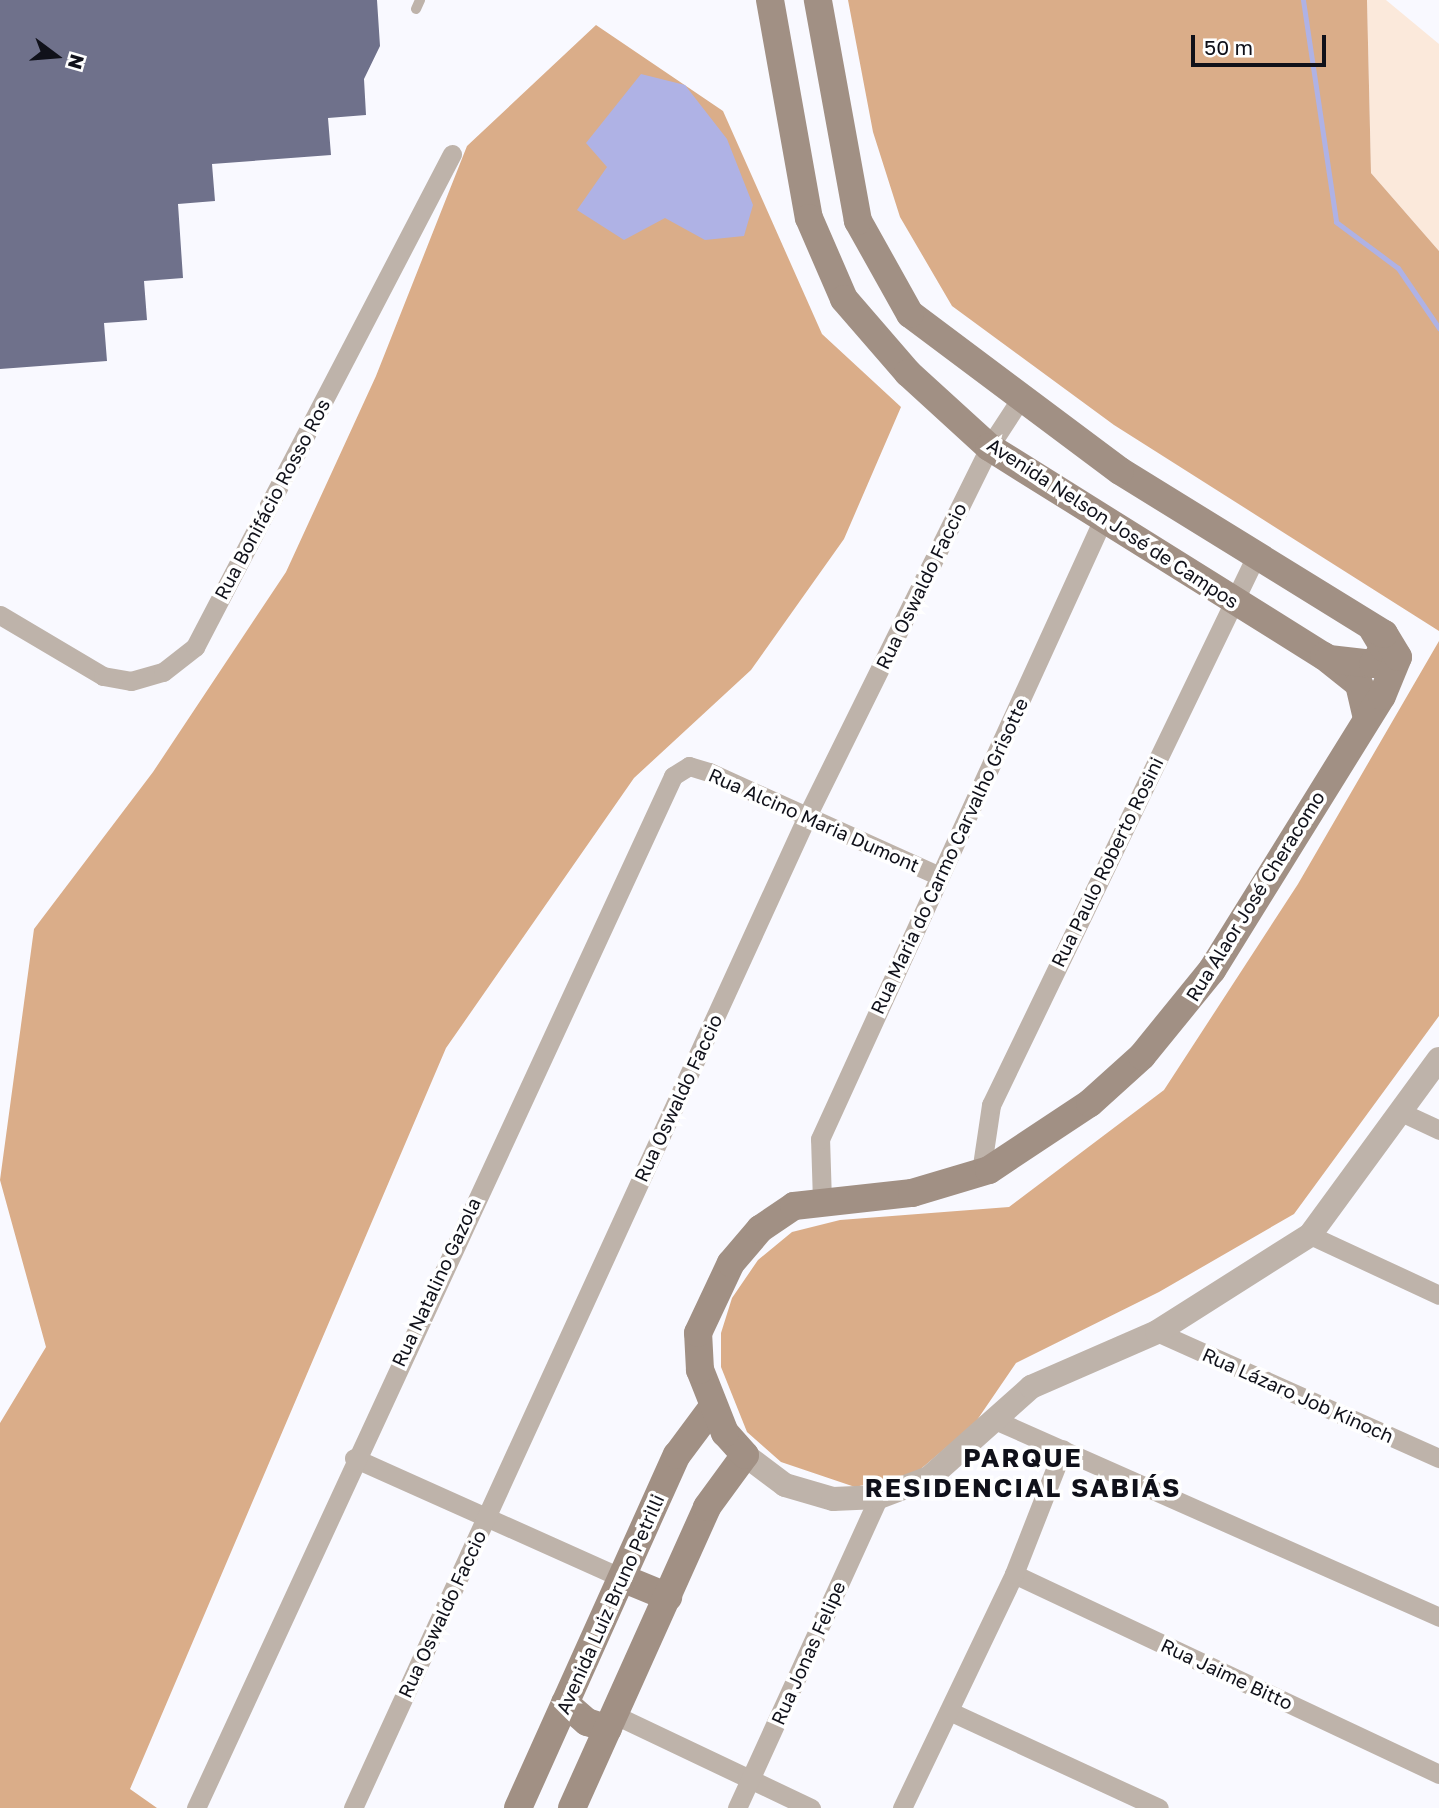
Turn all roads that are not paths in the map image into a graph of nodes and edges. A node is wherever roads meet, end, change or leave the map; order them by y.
1 (770, 0) edge
2 (818, 0) edge
3 (452, 154) dead end
4 (1021, 398) junction
5 (989, 447) junction
6 (1104, 517) junction
7 (1255, 558) junction
8 (1233, 600) junction
9 (0, 615) edge
10 (1368, 624) junction
11 (1326, 658) junction
12 (1366, 715) junction
13 (689, 766) joint
14 (808, 814) junction
15 (939, 876) junction
16 (1439, 1059) edge
17 (1403, 1114) junction
18 (1439, 1130) edge
19 (981, 1172) junction
20 (822, 1201) junction
21 (1310, 1236) junction
22 (1439, 1295) edge
23 (1157, 1332) junction
24 (712, 1408) junction
25 (995, 1420) junction
26 (1063, 1449) junction
27 (746, 1455) junction
28 (355, 1458) junction
29 (1439, 1458) edge
30 (878, 1497) junction
31 (486, 1518) junction
32 (1014, 1574) junction
33 (622, 1578) junction
34 (668, 1597) junction
35 (1439, 1617) edge
36 (565, 1703) junction
37 (949, 1711) junction
38 (612, 1722) junction
39 (1439, 1774) edge
40 (750, 1780) junction
41 (196, 1808) edge
42 (353, 1808) edge
43 (518, 1808) edge
44 (572, 1808) edge
45 (737, 1808) edge
46 (811, 1808) edge
47 (902, 1808) edge
48 (1159, 1808) edge

1 - 5 main road, Avenida Nelson José de Campos
2 - 4 main road
3 - 9 street, Rua Bonifácio Rosso Ros
4 - 5 street, Rua Oswaldo Faccio
4 - 7 main road
5 - 6 main road, Avenida Nelson José de Campos
5 - 14 street, Rua Oswaldo Faccio
6 - 8 main road, Avenida Nelson José de Campos
6 - 15 street, Rua Maria do Carmo Carvalho Grisotte
7 - 8 street, Rua Paulo Roberto Rosini
7 - 10 main road
8 - 11 main road, Avenida Nelson José de Campos
8 - 19 street, Rua Paulo Roberto Rosini
10 - 11 main road
10 - 12 main road, Rua Alaor José Cheracomo
11 - 12 main road, Avenida Nelson José de Campos
12 - 19 main road, Rua Alaor José Cheracomo
13 - 14 street, Rua Alcino Maria Dumont
13 - 28 street, Rua Natalino Gazola
14 - 15 street, Rua Alcino Maria Dumont
14 - 31 street, Rua Oswaldo Faccio
15 - 20 street, Rua Maria do Carmo Carvalho Grisotte
16 - 17 street
17 - 18 street
17 - 21 street
19 - 20 main road, Rua Alaor José Cheracomo
20 - 24 main road, Rua Alaor José Cheracomo
21 - 22 street
21 - 23 street
23 - 25 street
23 - 29 street, Rua Lázaro Job Kinoch
24 - 27 main road, Rua Alaor José Cheracomo
24 - 33 main road, Avenida Luiz Bruno Petrilli
25 - 26 street
25 - 30 street
26 - 32 street
26 - 35 street
27 - 30 street
27 - 34 main road
28 - 31 street
28 - 41 street, Rua Natalino Gazola
30 - 40 street, Rua Jonas Felipe
31 - 33 street
31 - 42 street, Rua Oswaldo Faccio
32 - 37 street
32 - 39 street, Rua Jaime Bitto
33 - 34 main road
33 - 36 main road, Avenida Luiz Bruno Petrilli
34 - 38 main road
36 - 38 main road
36 - 43 main road, Avenida Luiz Bruno Petrilli
37 - 47 street
37 - 48 street
38 - 40 street
38 - 44 main road
40 - 45 street, Rua Jonas Felipe
40 - 46 street

